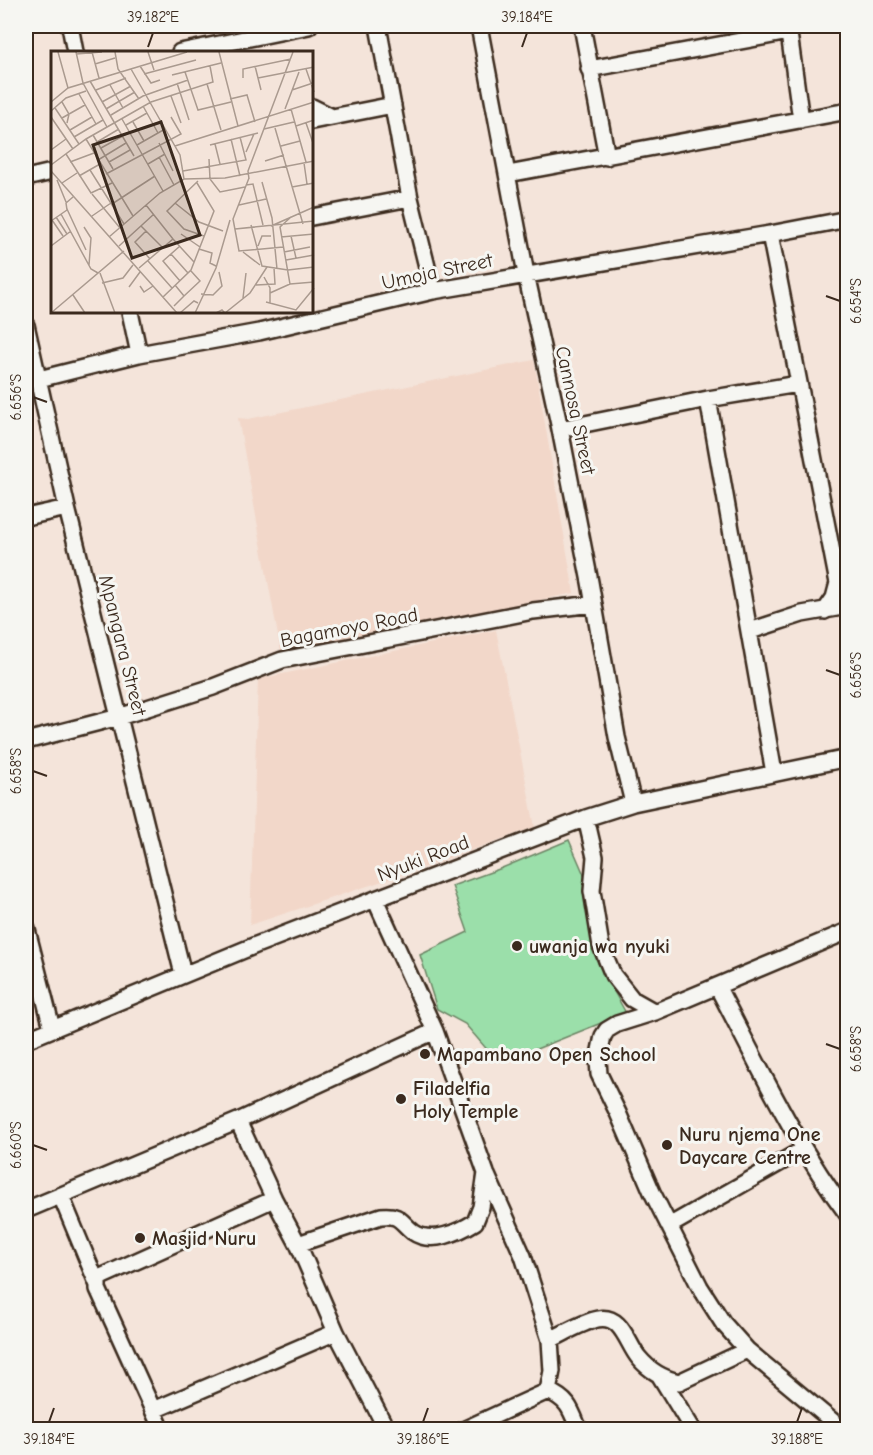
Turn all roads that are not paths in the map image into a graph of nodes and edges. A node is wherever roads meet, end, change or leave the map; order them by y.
1 (70, 26) edge
2 (309, 26) edge
3 (378, 26) edge
4 (479, 26) edge
5 (582, 26) edge
6 (789, 29) edge
7 (240, 40) junction
8 (75, 51) edge
9 (185, 51) edge
10 (249, 51) edge
11 (589, 69) junction
12 (393, 105) junction
13 (314, 108) edge
14 (848, 111) edge
15 (332, 117) junction
16 (801, 120) junction
17 (314, 121) edge
18 (607, 157) junction
19 (51, 172) edge
20 (508, 174) junction
21 (26, 178) edge
22 (410, 198) junction
23 (314, 217) edge
24 (848, 219) edge
25 (770, 234) junction
26 (526, 274) junction
27 (433, 291) junction
28 (130, 314) edge
29 (26, 326) edge
30 (140, 354) junction
31 (39, 380) junction
32 (798, 384) junction
33 (708, 399) junction
34 (560, 429) junction
35 (67, 508) junction
36 (26, 517) edge
37 (594, 604) junction
38 (848, 606) edge
39 (825, 611) junction
40 (750, 632) junction
41 (119, 717) junction
42 (26, 741) edge
43 (848, 758) edge
44 (774, 773) junction
45 (633, 803) junction
46 (586, 819) junction
47 (375, 899) junction
48 (26, 926) edge
49 (848, 932) edge
50 (183, 974) junction
51 (717, 986) junction
52 (655, 1012) junction
53 (52, 1028) junction
54 (435, 1030) junction
55 (26, 1040) edge
56 (238, 1120) junction
57 (804, 1149) junction
58 (486, 1173) junction
59 (60, 1196) junction
60 (274, 1199) junction
61 (26, 1210) edge
62 (848, 1215) edge
63 (669, 1226) junction
64 (298, 1244) junction
65 (97, 1283) junction
66 (336, 1332) junction
67 (550, 1340) junction
68 (747, 1350) junction
69 (660, 1376) junction
70 (548, 1391) junction
71 (154, 1410) junction
72 (162, 1430) edge
73 (387, 1430) edge
74 (463, 1430) edge
75 (579, 1430) edge
76 (693, 1430) edge
77 (843, 1430) edge

1 - 8 street
2 - 7 street
3 - 12 street
4 - 20 street, Cannosa Street
5 - 11 street
6 - 11 street
6 - 16 street
7 - 9 street
7 - 10 street
11 - 18 street
12 - 15 street
12 - 22 street
13 - 15 street
14 - 16 street
15 - 17 street
16 - 18 street
18 - 20 street
19 - 21 street
20 - 26 street, Cannosa Street
22 - 23 street
22 - 27 street
24 - 25 street, Umoja Street
25 - 26 street, Umoja Street
25 - 32 street
26 - 27 street, Umoja Street
26 - 34 street, Cannosa Street
27 - 30 street, Umoja Street
28 - 30 street
29 - 31 street, Mpangara Street
30 - 31 street, Umoja Street
31 - 35 street, Mpangara Street
32 - 33 street
32 - 39 street
33 - 34 street
33 - 40 street
34 - 37 street, Cannosa Street
35 - 36 street
35 - 41 street, Mpangara Street
37 - 41 street, Bagamoyo Road
37 - 45 street, Cannosa Street
38 - 39 street
39 - 40 street
40 - 44 street
41 - 42 street, Bagamoyo Road
41 - 50 street, Mpangara Street
43 - 44 street, Nyuki Road
44 - 45 street, Nyuki Road
45 - 46 street, Nyuki Road
46 - 47 street, Nyuki Road
46 - 52 street
47 - 50 street, Nyuki Road
47 - 54 street
48 - 53 street
49 - 51 street
50 - 53 street, Nyuki Road
51 - 52 street
51 - 57 street
52 - 63 street
53 - 55 street, Nyuki Road
54 - 56 street
54 - 58 street
56 - 59 street
56 - 60 street
57 - 62 street
57 - 63 street
58 - 64 street
58 - 67 street
59 - 61 street
59 - 65 street
60 - 64 street
60 - 65 street
63 - 68 street
64 - 66 street
65 - 71 street
66 - 71 street
66 - 73 street
67 - 69 street
67 - 70 street
68 - 69 street
68 - 77 street
69 - 76 street
70 - 74 street
70 - 75 street
71 - 72 street

